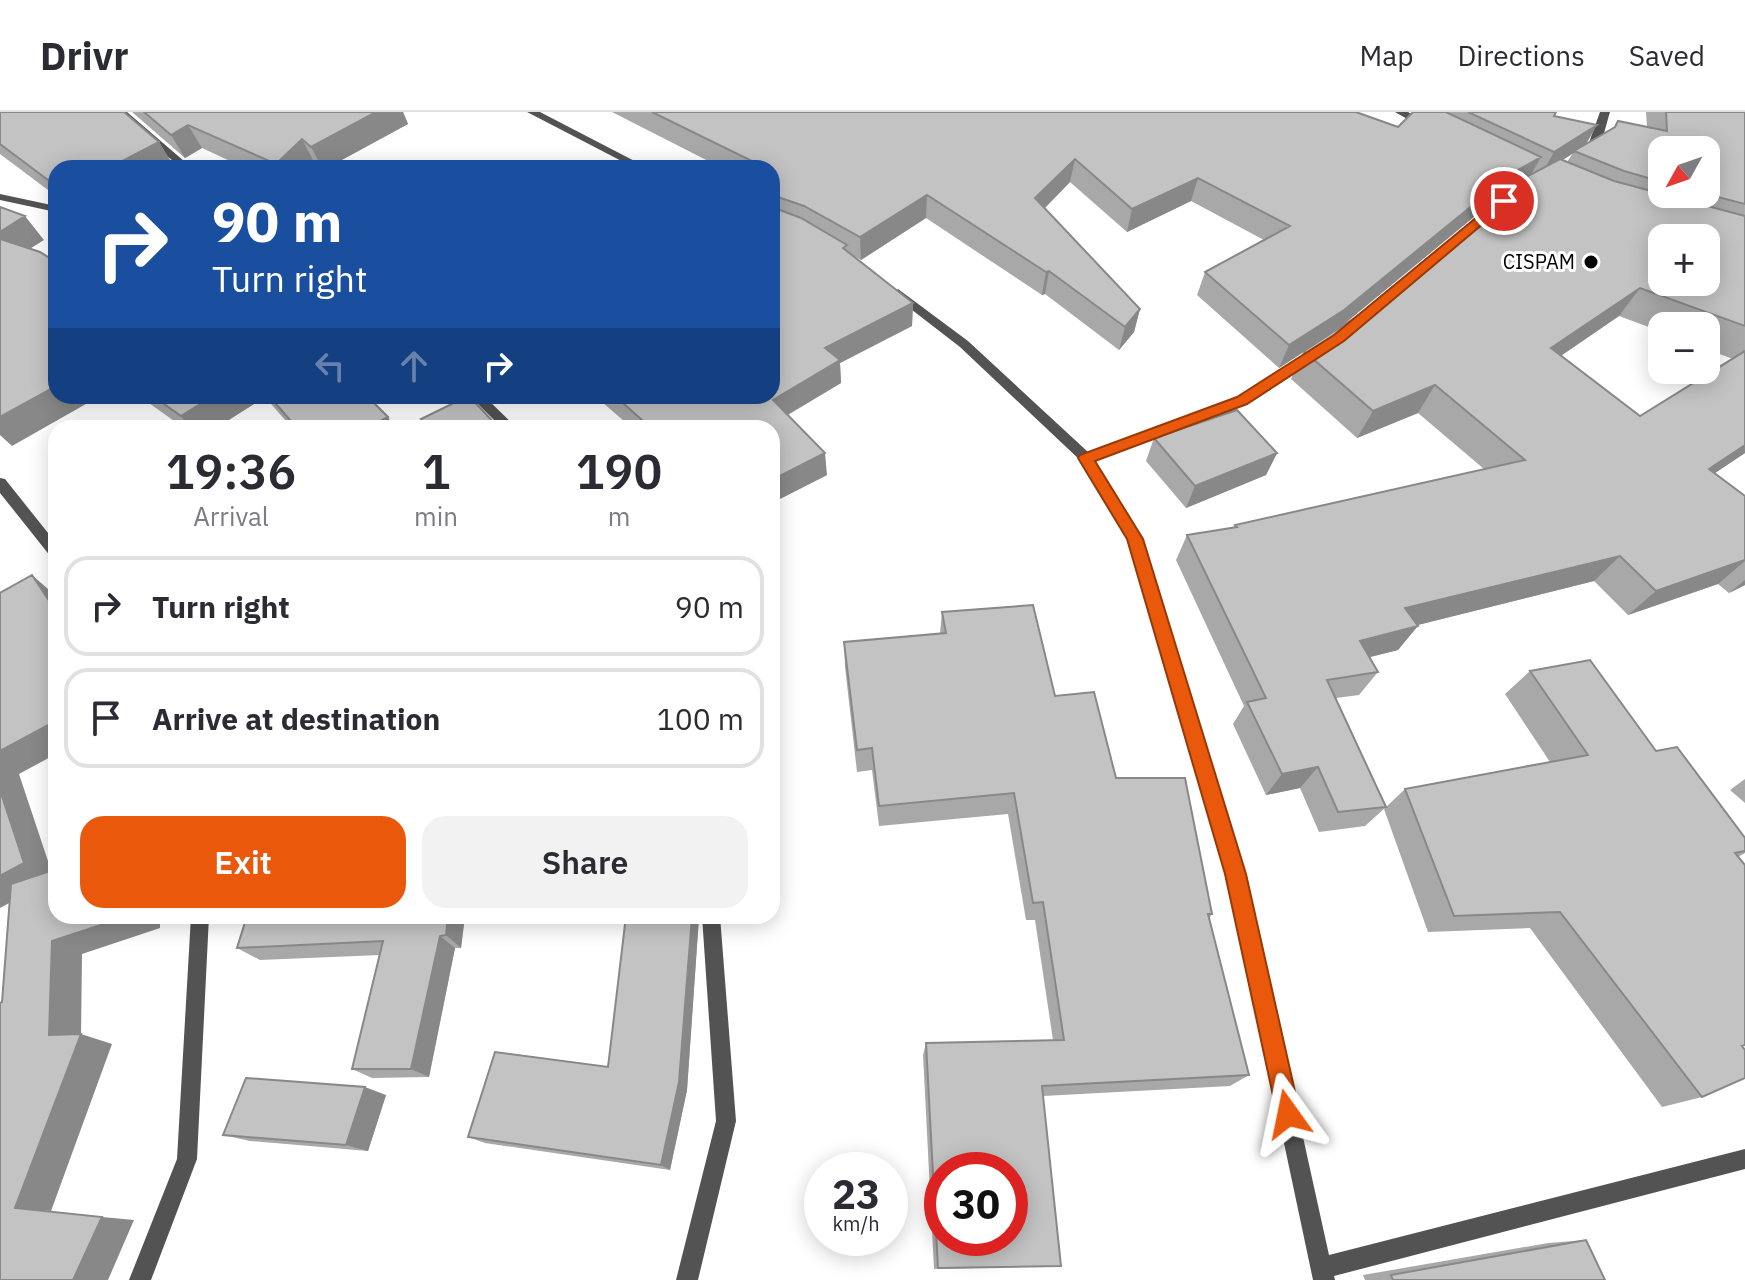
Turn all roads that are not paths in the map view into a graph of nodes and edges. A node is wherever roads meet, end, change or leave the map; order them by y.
1 (121, 112) edge
2 (532, 112) edge
3 (1400, 112) edge
4 (1605, 112) edge
5 (1443, 134) edge
6 (1579, 158) edge
7 (178, 160) edge
8 (627, 160) edge
9 (0, 197) edge
10 (48, 207) edge
11 (882, 281) edge
12 (1327, 346) edge
13 (484, 404) edge
14 (502, 420) edge
15 (1086, 458) junction
16 (0, 483) edge
17 (6, 500) edge
18 (48, 545) edge
19 (200, 924) edge
20 (712, 924) edge
21 (1745, 1159) edge
22 (1322, 1274) edge
23 (140, 1280) edge
24 (687, 1280) edge

1 - 7 street
2 - 8 street
3 - 5 street
4 - 6 street
9 - 10 street
11 - 15 street
12 - 15 street
13 - 14 street
15 - 22 street
16 - 17 street
17 - 18 street
19 - 23 street
20 - 24 street
21 - 22 street

